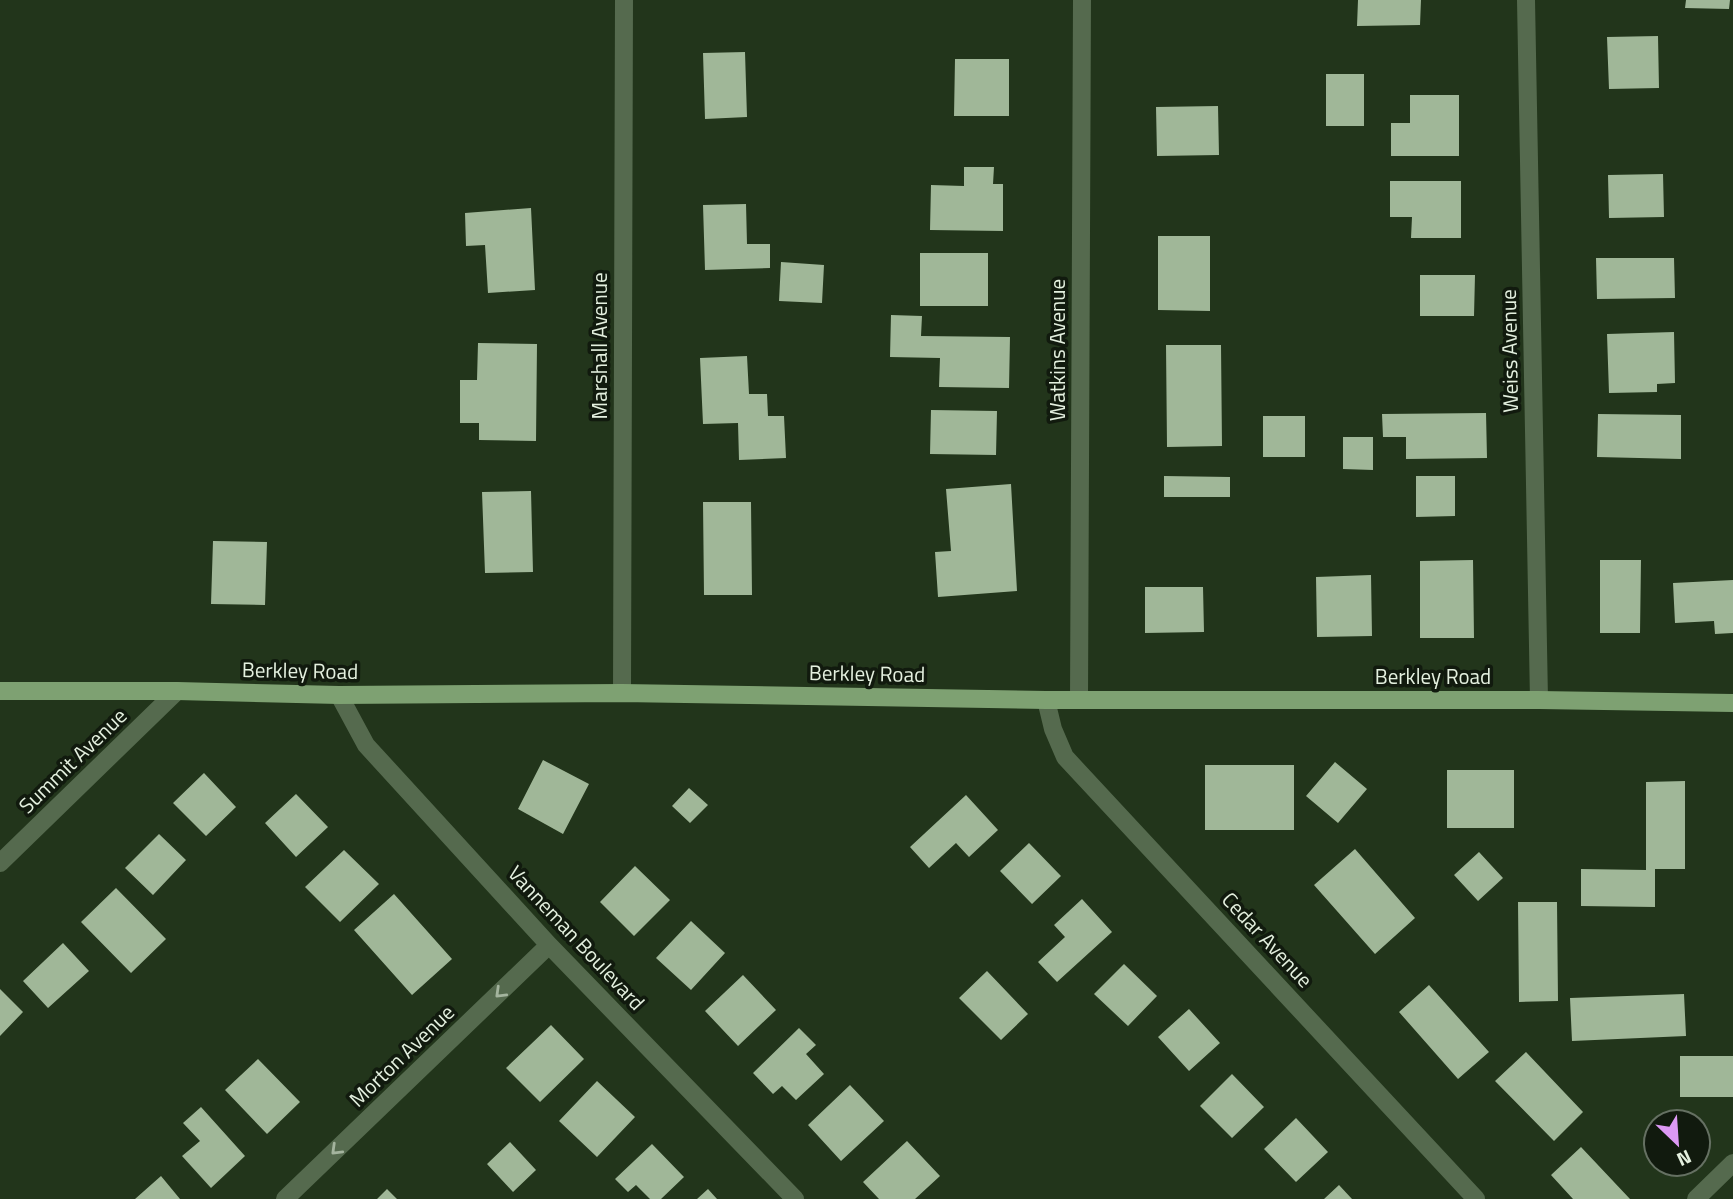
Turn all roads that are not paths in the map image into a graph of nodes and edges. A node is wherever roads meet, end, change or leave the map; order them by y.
1 (624, 0) edge
2 (1082, 0) edge
3 (1525, 0) edge
4 (0, 691) edge
5 (177, 691) junction
6 (622, 693) junction
7 (339, 695) junction
8 (1046, 700) junction
9 (1079, 700) junction
10 (1539, 700) junction
11 (1733, 703) edge
12 (0, 863) edge
13 (550, 946) junction
14 (1733, 1163) edge
15 (285, 1199) edge
16 (795, 1199) edge
17 (1476, 1199) edge
18 (1696, 1199) edge

1 - 6 street, Marshall Avenue
2 - 9 street, Watkins Avenue
3 - 10 street, Weiss Avenue
4 - 5 main road, Berkley Road
5 - 7 main road, Berkley Road
5 - 12 street, Summit Avenue
6 - 7 main road, Berkley Road
6 - 8 main road, Berkley Road
7 - 13 street, Vanneman Boulevard
8 - 9 main road, Berkley Road
8 - 17 street, Cedar Avenue
9 - 10 main road, Berkley Road
10 - 11 main road, Berkley Road
13 -> 15 street, Morton Avenue
13 - 16 street, Vanneman Boulevard
14 - 18 street

